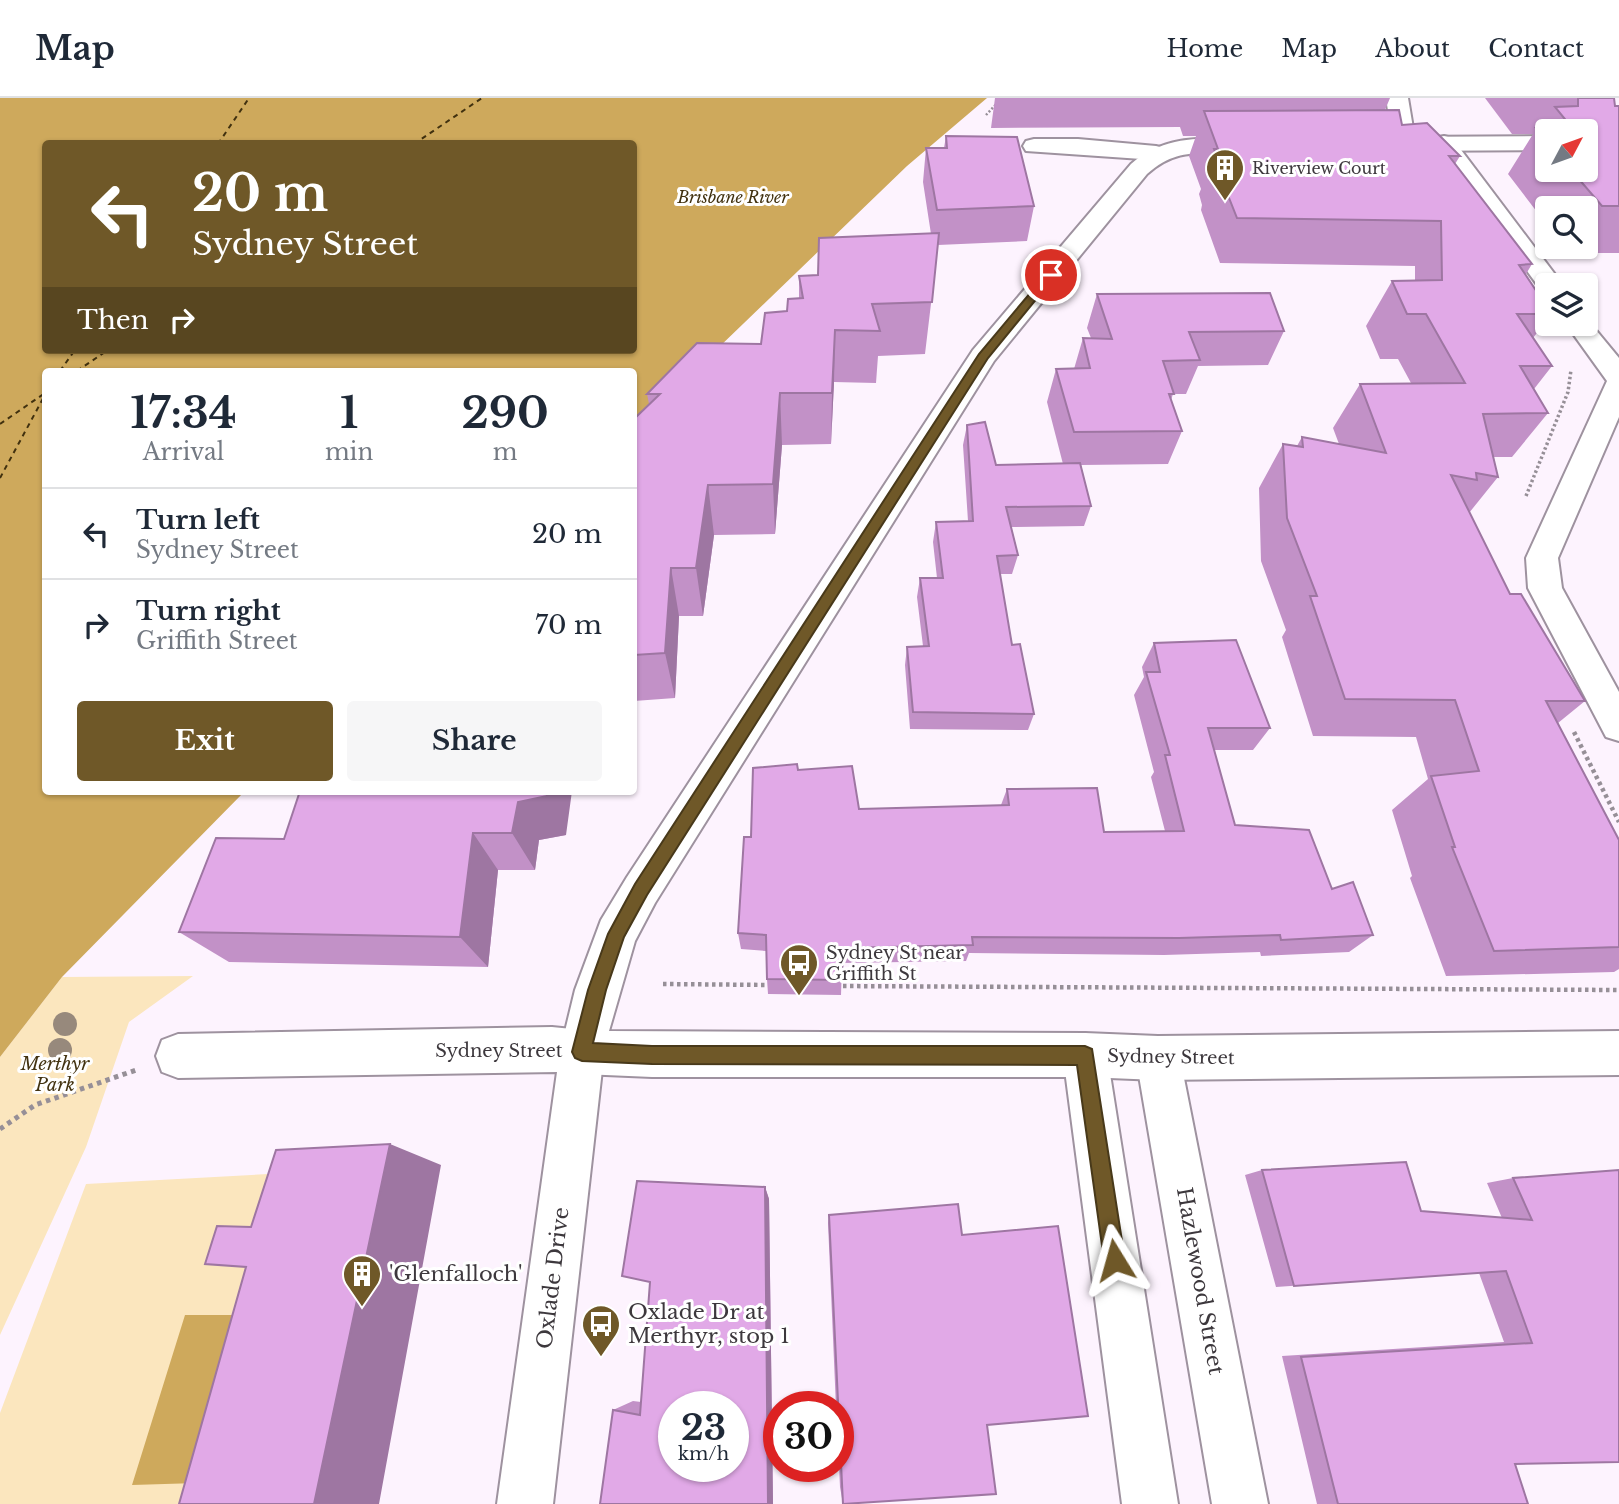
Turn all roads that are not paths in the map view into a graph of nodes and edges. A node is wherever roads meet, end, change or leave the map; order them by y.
1 (1397, 98) edge
2 (1444, 143) junction
3 (1535, 143) edge
4 (1373, 144) edge
5 (1414, 144) junction
6 (1266, 145) edge
7 (1034, 146) dead end
8 (1156, 153) junction
9 (1541, 273) edge
10 (1588, 336) edge
11 (1619, 377) edge
12 (1619, 384) edge
13 (1619, 726) edge
14 (582, 1052) junction
15 (1619, 1054) edge
16 (1085, 1055) junction
17 (178, 1056) road end
18 (1158, 1058) junction
19 (525, 1504) edge
20 (1150, 1504) edge
21 (1240, 1504) edge

1 - 5 street
2 - 3 street
2 - 5 street
2 - 9 street
4 - 5 street
6 - 8 street
7 - 8 street
8 - 14 street, Oxlade Drive
10 - 11 street
12 - 13 street
14 - 16 street, Sydney Street
14 - 17 street, Sydney Street
14 - 19 street, Oxlade Drive
15 - 18 street, Sydney Street
16 - 18 street, Sydney Street
16 - 20 street
18 - 21 street, Hazlewood Street

